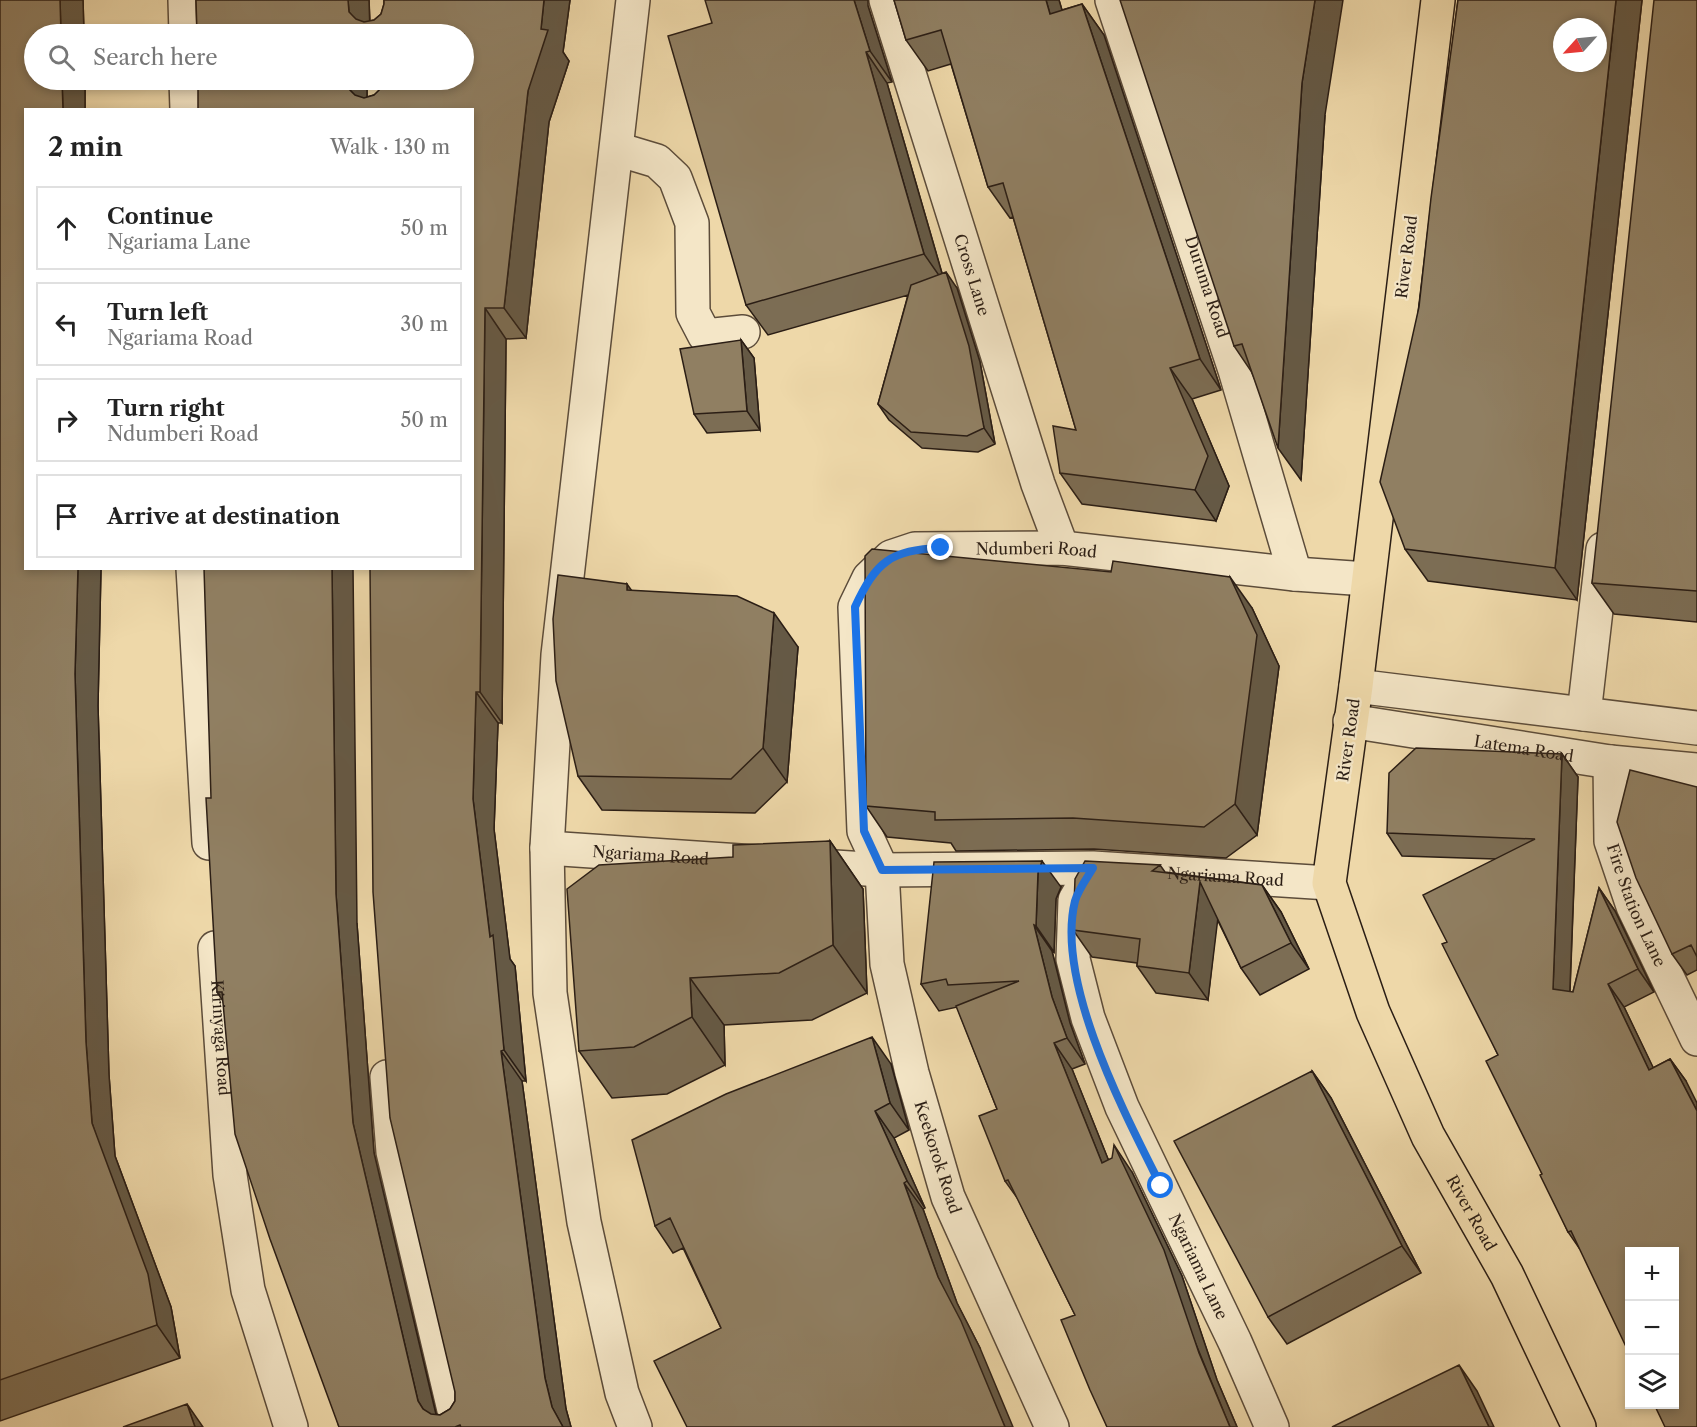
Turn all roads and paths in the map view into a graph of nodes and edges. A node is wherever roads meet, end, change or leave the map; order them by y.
1 (185, 0) edge
2 (633, 0) edge
3 (886, 0) edge
4 (1112, 0) edge
5 (1438, 0) edge
6 (186, 24) edge
7 (186, 90) edge
8 (187, 108) edge
9 (617, 149) junction
10 (743, 332) edge
11 (1606, 519) edge
12 (1062, 548) junction
13 (194, 570) edge
14 (1295, 574) junction
15 (1367, 579) junction
16 (1356, 686) junction
17 (1584, 714) junction
18 (1350, 721) junction
19 (1697, 728) edge
20 (1610, 762) junction
21 (1697, 771) edge
22 (547, 848) junction
23 (1093, 868) junction
24 (882, 870) junction
25 (211, 877) edge
26 (1329, 884) junction
27 (213, 924) edge
28 (1697, 1039) edge
29 (386, 1051) edge
30 (291, 1427) edge
31 (458, 1427) edge
32 (635, 1427) edge
33 (1052, 1427) edge
34 (1272, 1427) edge
35 (1580, 1427) edge

1 - 6 street
2 - 9 street
3 - 12 street, Cross Lane
4 - 14 street, Duruma Road
5 - 15 main road, River Road
7 - 8 street
9 - 10 street
9 - 22 street
11 - 17 street
12 - 14 street, Ndumberi Road
12 - 24 street, Ndumberi Road
13 - 25 street
14 - 15 street, Ndumberi Road
15 - 16 main road, River Road
16 - 17 street
16 - 18 main road, River Road
17 - 19 street
18 - 20 street, Latema Road
18 - 26 main road, River Road
20 - 21 street, Latema Road
20 - 28 street, Fire Station Lane
22 - 24 street, Ngariama Road
22 - 32 street
23 - 24 street, Ngariama Road
23 - 26 street, Ngariama Road
23 - 34 street, Ngariama Lane
24 - 33 street, Keekorok Road
26 - 35 main road, River Road
27 - 30 street, Kirinyaga Road
29 - 31 street

